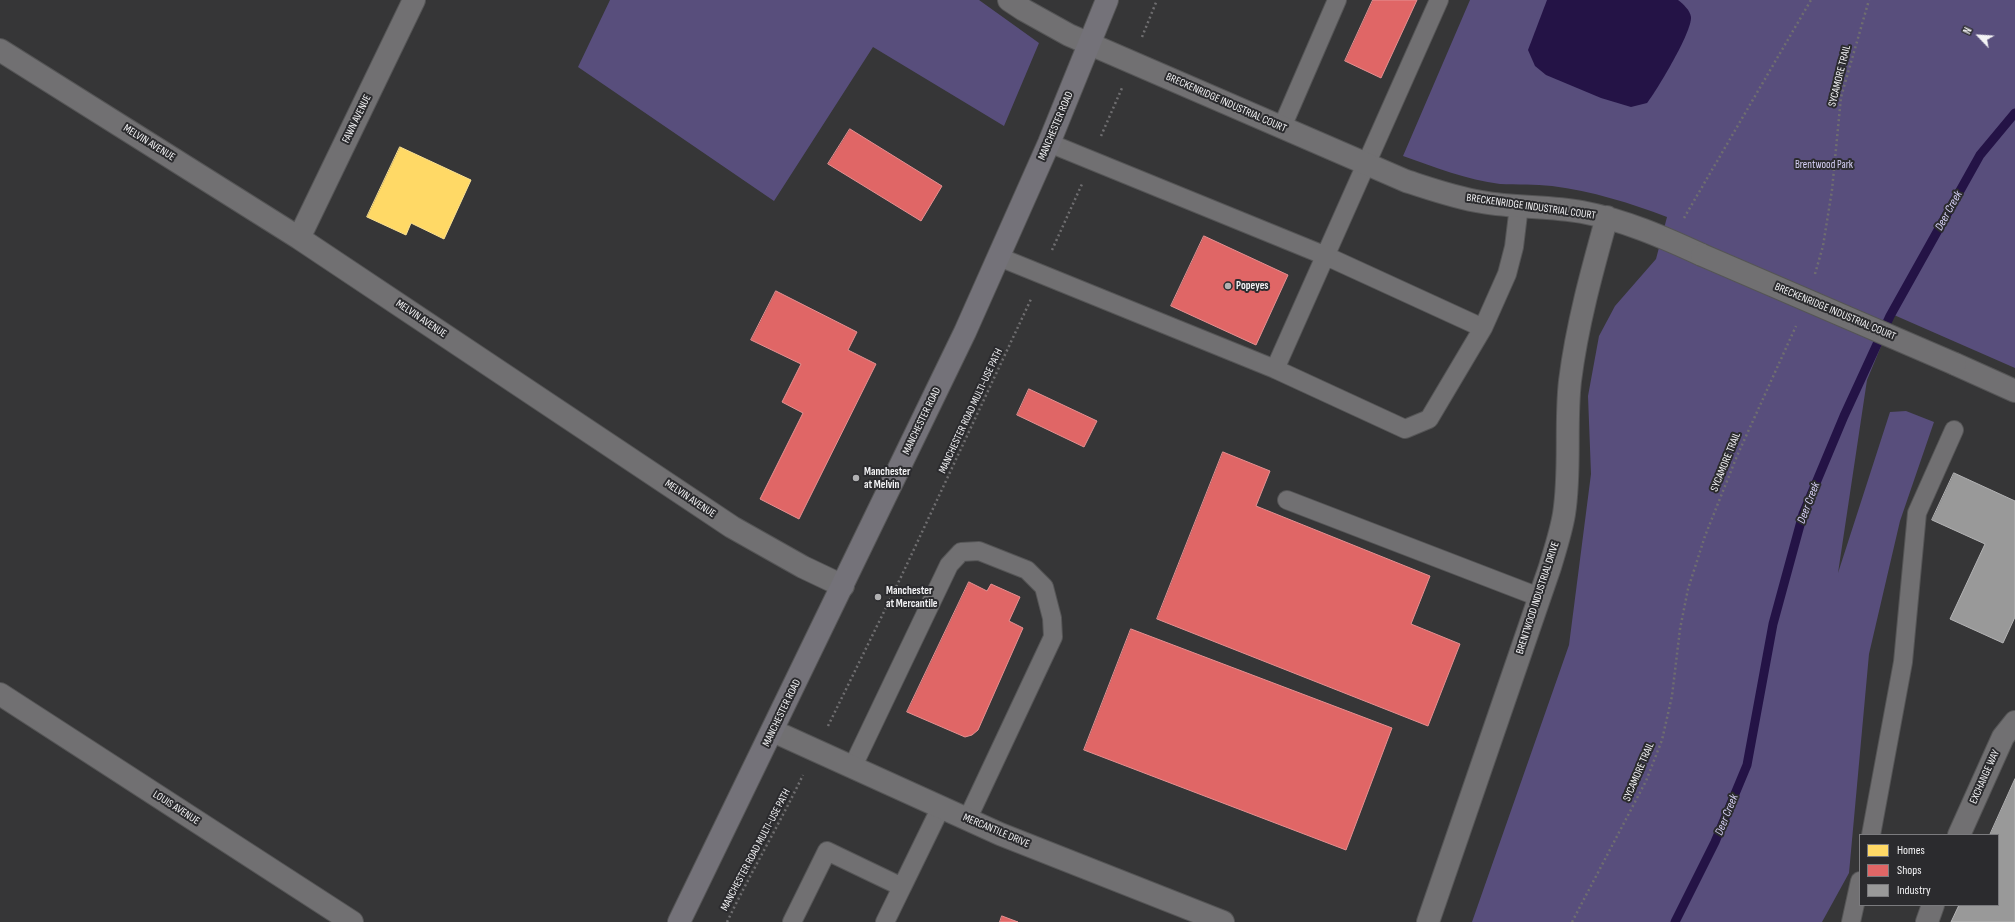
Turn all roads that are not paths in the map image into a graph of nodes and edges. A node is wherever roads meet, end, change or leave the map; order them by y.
1 (414, 0) edge
2 (1009, 0) edge
3 (1107, 0) edge
4 (1337, 0) edge
5 (1439, 0) edge
6 (1090, 44) junction
7 (0, 50) edge
8 (1282, 127) junction
9 (1049, 142) junction
10 (1366, 164) junction
11 (1519, 206) junction
12 (1607, 217) junction
13 (299, 238) junction
14 (1326, 256) junction
15 (999, 257) junction
16 (1483, 328) junction
17 (1275, 369) junction
18 (2015, 391) edge
19 (1954, 430) dead end
20 (1287, 500) dead end
21 (843, 586) junction
22 (1539, 597) junction
23 (0, 694) edge
24 (773, 731) junction
25 (2011, 734) edge
26 (852, 768) junction
27 (942, 807) junction
28 (967, 820) junction
29 (1871, 834) edge
30 (1960, 834) edge
31 (1859, 886) edge
32 (902, 887) junction
33 (1933, 906) edge
34 (352, 922) edge
35 (679, 922) edge
36 (792, 922) edge
37 (886, 922) edge
38 (1223, 922) edge
39 (1428, 922) edge
40 (1851, 922) edge
41 (1926, 922) edge

1 - 13 street, FAWN AVENUE
2 - 6 street, BRECKENRIDGE INDUSTRIAL COURT
3 - 6 main road, MANCHESTER ROAD
4 - 8 lane
5 - 10 lane
6 - 8 street, BRECKENRIDGE INDUSTRIAL COURT
6 - 9 main road, MANCHESTER ROAD
7 - 13 street, MELVIN AVENUE
8 - 10 street, BRECKENRIDGE INDUSTRIAL COURT
9 - 14 lane
9 - 15 main road, MANCHESTER ROAD
10 - 11 street, BRECKENRIDGE INDUSTRIAL COURT
10 - 14 lane
11 - 12 street, BRECKENRIDGE INDUSTRIAL COURT
11 - 16 lane
12 - 18 street, BRECKENRIDGE INDUSTRIAL COURT, bridge
12 - 22 street, BRENTWOOD INDUSTRIAL DRIVE
13 - 21 street, MELVIN AVENUE
14 - 16 lane
14 - 17 lane
15 - 17 lane
15 - 21 main road, MANCHESTER ROAD
16 - 17 lane
19 - 29 lane
20 - 22 lane
21 - 24 main road, MANCHESTER ROAD
22 - 39 street, BRENTWOOD INDUSTRIAL DRIVE
23 - 34 street, LOUIS AVENUE
24 - 26 street, MERCANTILE DRIVE
24 - 35 main road, MANCHESTER ROAD
25 - 30 street, EXCHANGE WAY
26 - 27 street, MERCANTILE DRIVE
26 - 28 lane
27 - 28 street, MERCANTILE DRIVE
27 - 32 lane
28 - 38 street, MERCANTILE DRIVE
31 - 40 lane
32 - 36 lane
32 - 37 lane
33 - 41 street

